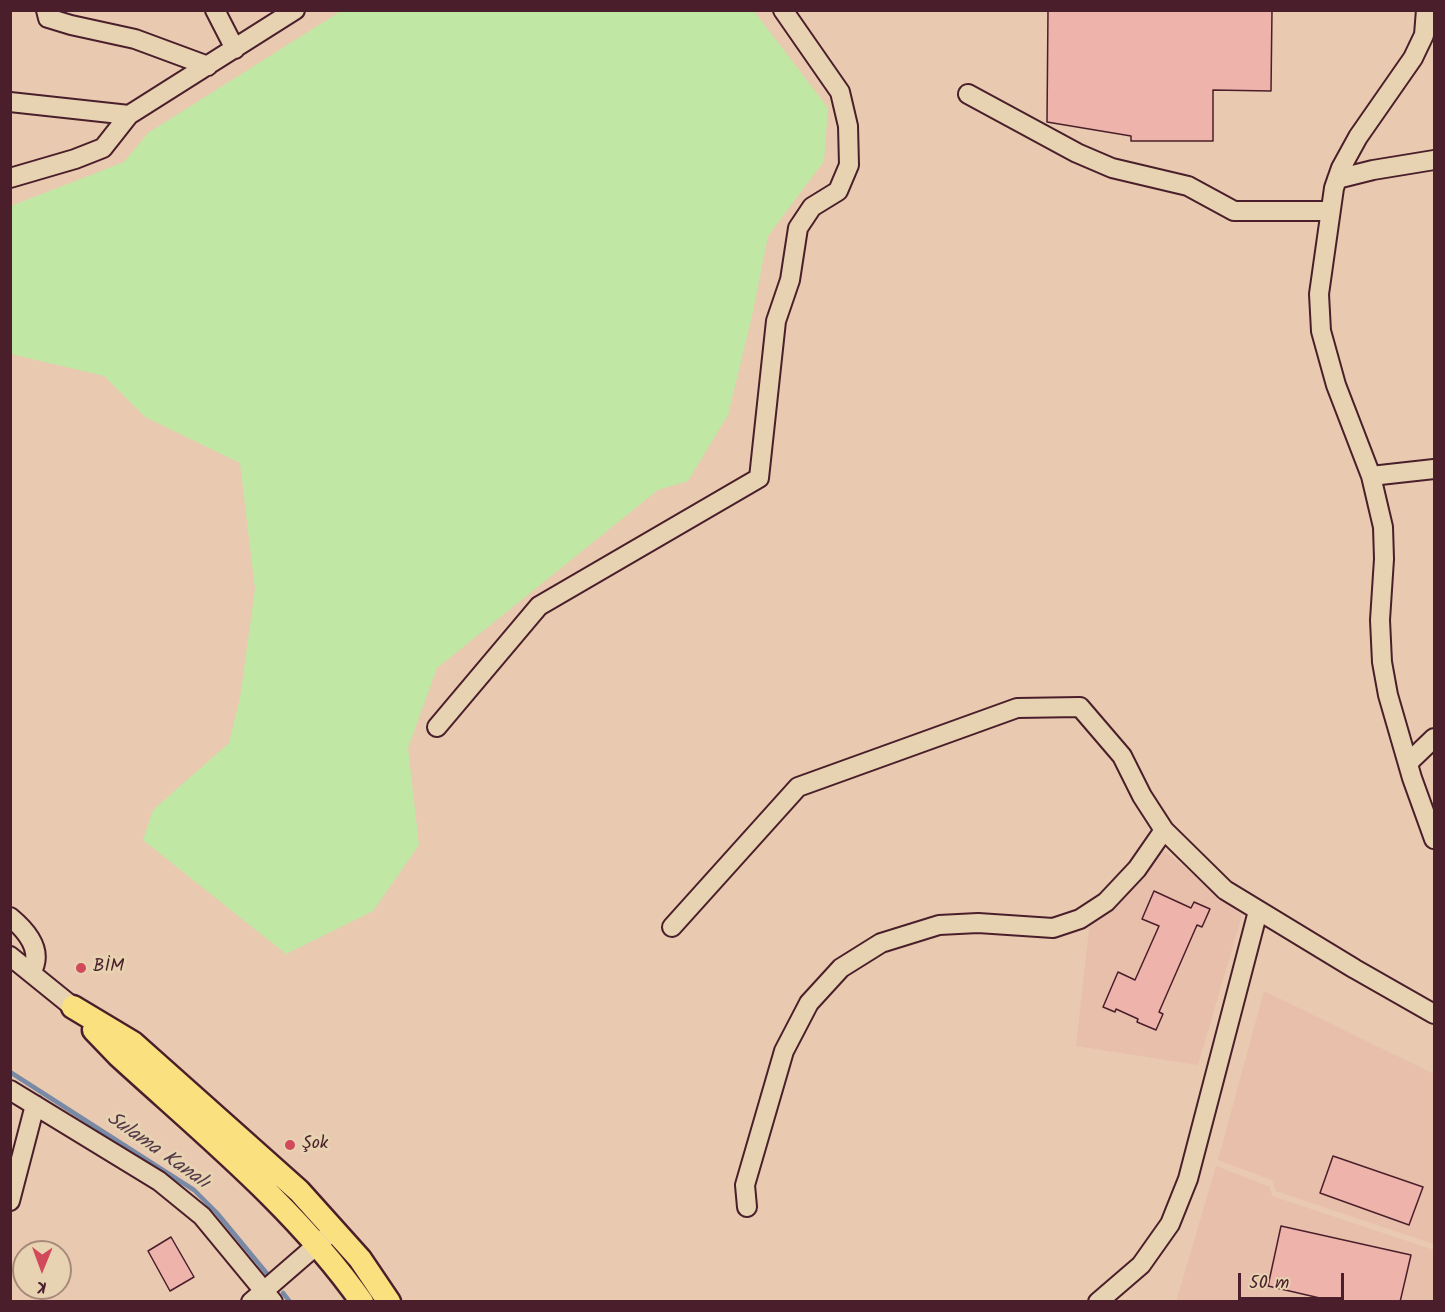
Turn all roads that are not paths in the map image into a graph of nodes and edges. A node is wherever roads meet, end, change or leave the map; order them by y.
1 (45, 10) edge
2 (215, 10) edge
3 (295, 10) edge
4 (783, 10) edge
5 (1426, 10) edge
6 (235, 49) junction
7 (208, 66) junction
8 (968, 94) dead end
9 (10, 102) edge
10 (129, 115) junction
11 (1434, 160) edge
12 (10, 177) edge
13 (1337, 179) junction
14 (1330, 211) junction
15 (1434, 469) edge
16 (1371, 476) junction
17 (436, 727) dead end
18 (1434, 738) edge
19 (1408, 763) junction
20 (1164, 830) junction
21 (1434, 839) edge
22 (1258, 911) junction
23 (10, 917) edge
24 (672, 927) dead end
25 (10, 956) edge
26 (31, 973) junction
27 (73, 1007) junction
28 (1434, 1014) edge
29 (10, 1090) edge
30 (35, 1105) junction
31 (10, 1201) edge
32 (747, 1207) dead end
33 (334, 1230) junction
34 (317, 1246) junction
35 (263, 1298) edge
36 (362, 1302) edge
37 (389, 1302) edge
38 (1098, 1302) edge

1 - 7 street
2 - 6 street
3 - 6 street
4 - 17 street
5 - 13 street
6 - 7 street
7 - 10 street
8 - 14 street
9 - 10 street
10 - 12 street
11 - 13 street
13 - 14 street
14 - 16 street
15 - 16 street
16 - 19 street
18 - 19 street
19 - 21 street
20 - 22 street
20 - 24 street
20 - 32 street
22 - 28 street
22 - 38 street
23 - 26 street
25 - 26 street
26 - 27 street
27 - 33 main road
27 - 34 main road
29 - 30 street
30 - 31 street
30 - 35 street
33 - 34 street
33 - 37 main road
34 - 35 street
34 - 36 main road

